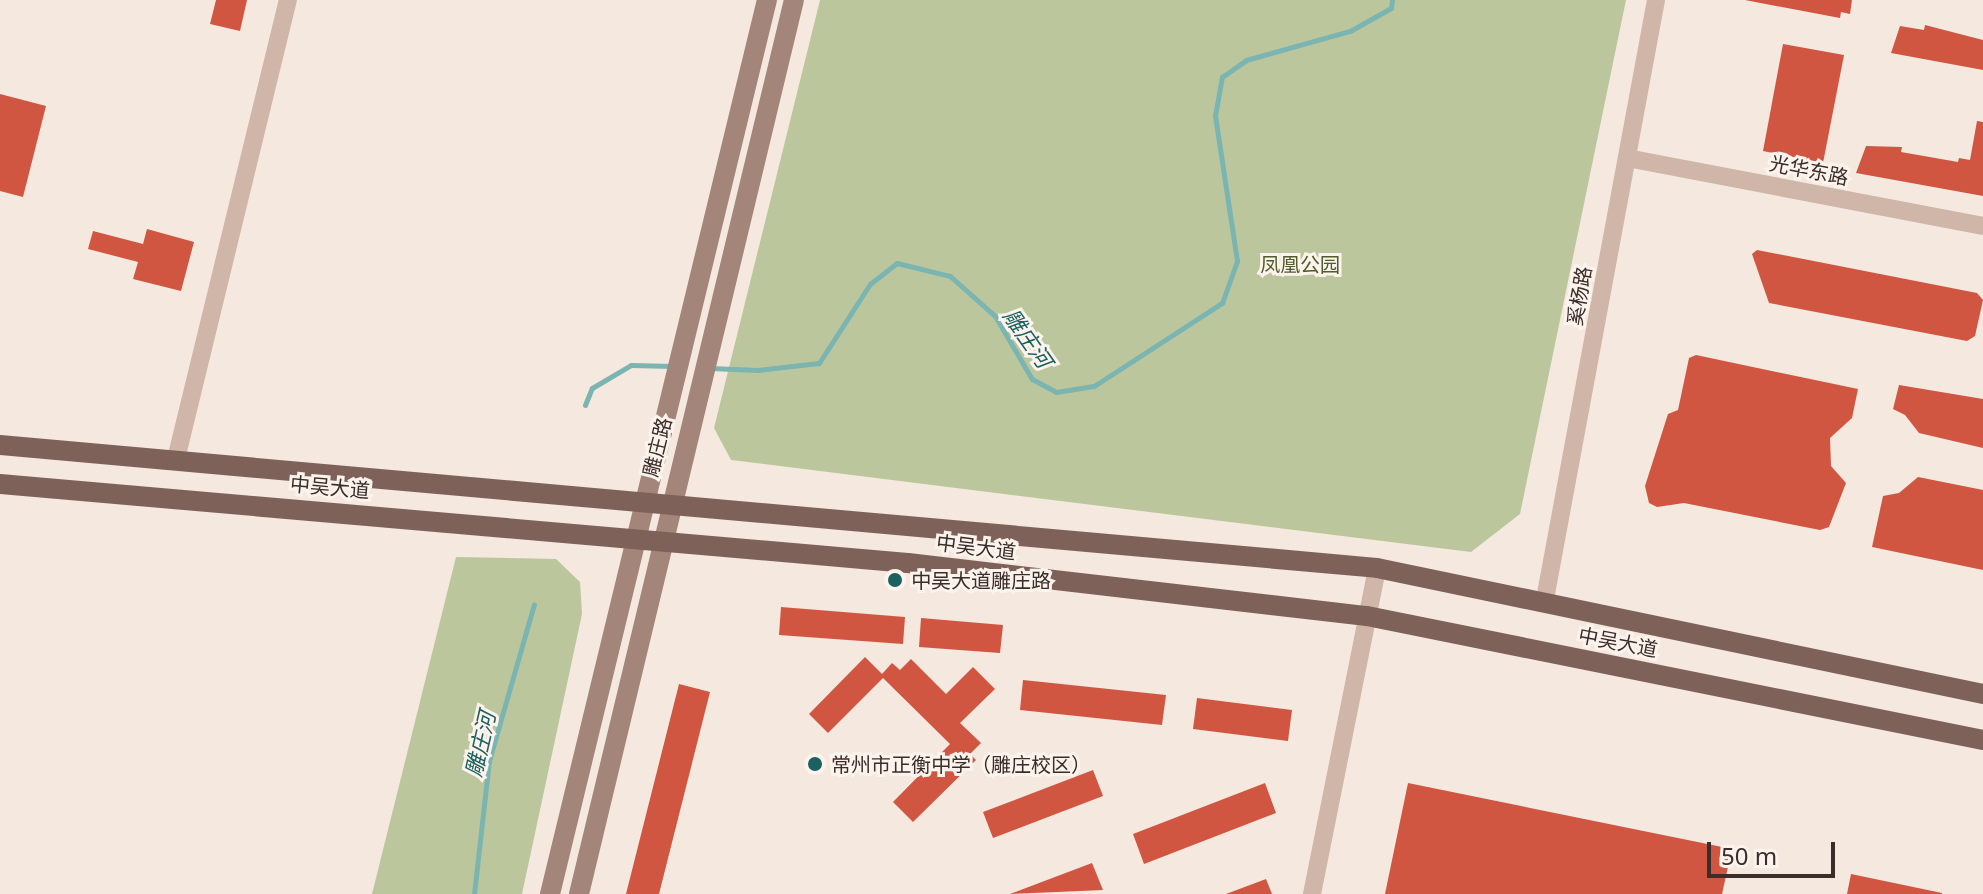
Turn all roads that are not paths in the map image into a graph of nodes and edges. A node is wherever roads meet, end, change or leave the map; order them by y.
1 (288, 0) edge
2 (767, 0) edge
3 (794, 0) edge
4 (1656, 0) edge
5 (1627, 158) junction
6 (1983, 226) edge
7 (0, 445) edge
8 (176, 459) junction
9 (0, 484) edge
10 (643, 501) junction
11 (671, 503) junction
12 (634, 538) junction
13 (664, 540) junction
14 (1377, 568) junction
15 (1545, 599) junction
16 (1367, 616) junction
17 (1983, 694) edge
18 (1983, 740) edge
19 (550, 894) edge
20 (579, 894) edge
21 (1312, 894) edge

1 - 8 street
2 - 10 main road, 雕庄路
3 - 11 main road, 雕庄路
4 - 5 street, 奚杨路
5 - 6 street, 光华东路
5 - 15 street, 奚杨路
7 - 8 main road, 中吴大道
8 - 10 main road, 中吴大道
9 - 12 main road, 中吴大道
10 - 11 main road, 中吴大道
10 - 12 main road, 雕庄路
11 - 13 main road, 雕庄路
11 - 14 main road, 中吴大道
12 - 13 main road, 中吴大道
12 - 19 main road, 雕庄路
13 - 16 main road, 中吴大道
13 - 20 main road, 雕庄路
14 - 15 main road, 中吴大道
14 - 16 street
15 - 17 main road, 中吴大道
16 - 18 main road, 中吴大道
16 - 21 street

